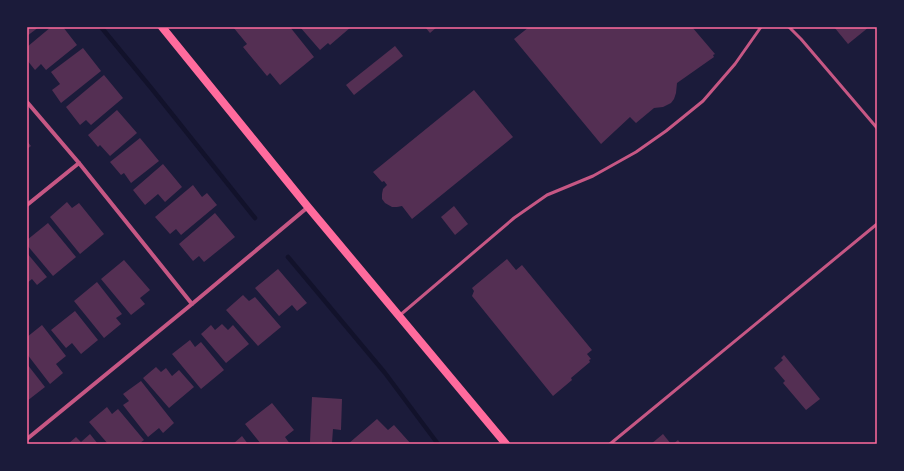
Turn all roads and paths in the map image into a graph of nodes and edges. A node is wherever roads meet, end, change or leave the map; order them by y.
1 (162, 27) edge
2 (761, 27) edge
3 (789, 27) edge
4 (27, 102) edge
5 (877, 128) edge
6 (78, 163) junction
7 (27, 205) edge
8 (308, 207) junction
9 (877, 224) edge
10 (192, 304) junction
11 (399, 316) junction
12 (27, 439) edge
13 (506, 444) edge
14 (610, 444) edge

1 - 8 main road
2 - 11 lane
3 - 5 lane
4 - 6 street
6 - 7 street
6 - 10 street
8 - 10 street
8 - 11 main road
9 - 14 lane
10 - 12 street
11 - 13 main road

